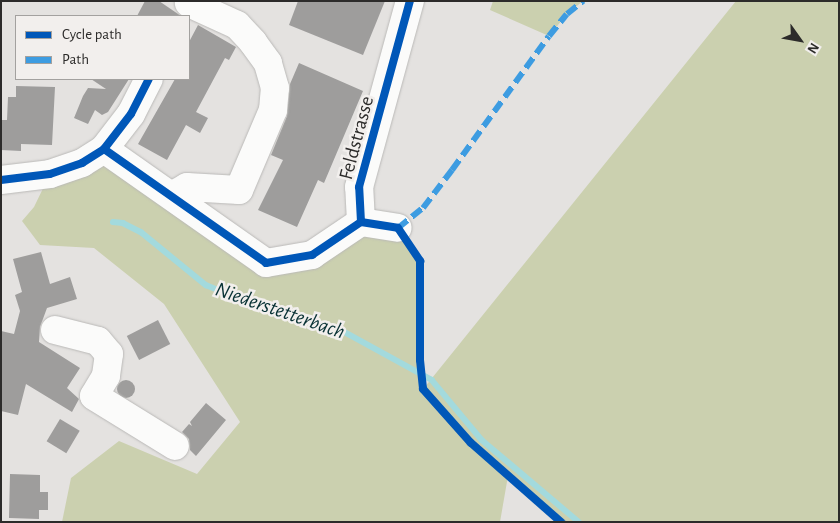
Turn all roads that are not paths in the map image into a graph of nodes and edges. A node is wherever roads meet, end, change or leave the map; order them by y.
1 (410, 1) edge
2 (187, 7) edge
3 (149, 80) edge
4 (104, 149) junction
5 (1, 180) edge
6 (172, 195) junction
7 (361, 222) junction
8 (398, 228) dead end
9 (55, 330) dead end
10 (175, 446) dead end

1 - 7 street, Feldstrasse
2 - 6 street
3 - 4 street
4 - 5 street
4 - 6 street
6 - 7 street
7 - 8 street
9 - 10 street

